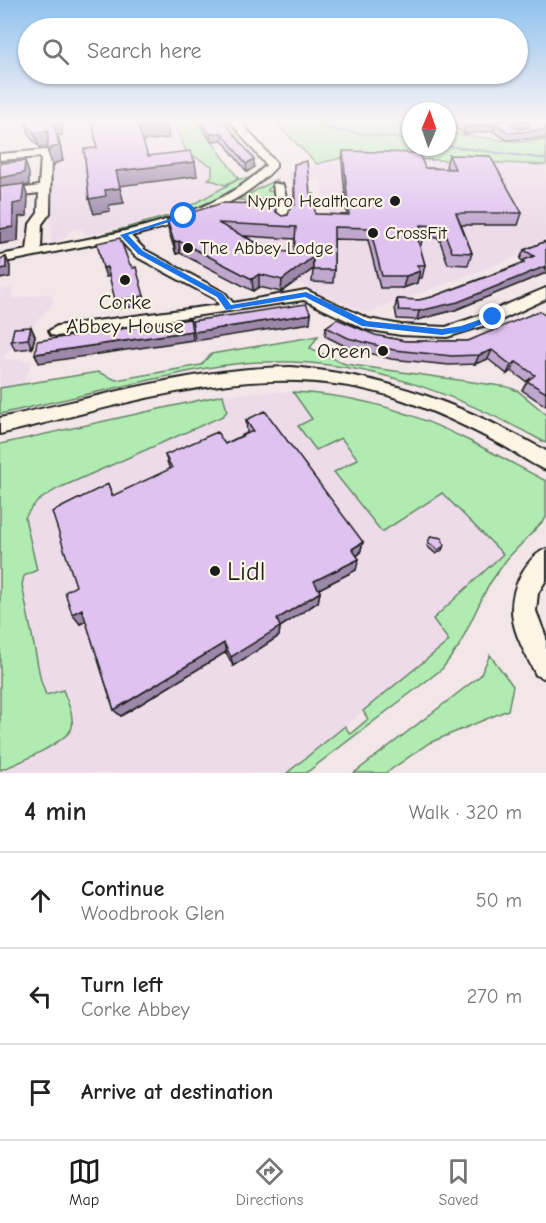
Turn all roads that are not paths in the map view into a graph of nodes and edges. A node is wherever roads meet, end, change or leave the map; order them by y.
1 (46, 156) edge
2 (264, 156) edge
3 (274, 188) dead end
4 (45, 189) junction
5 (0, 195) edge
6 (225, 200) junction
7 (282, 206) junction
8 (283, 222) edge
9 (123, 235) junction
10 (34, 253) junction
11 (0, 259) edge
12 (546, 293) edge
13 (531, 301) junction
14 (229, 308) junction
15 (546, 309) edge
16 (57, 331) dead end
17 (0, 426) edge
18 (546, 461) edge
19 (546, 560) edge
20 (546, 664) edge

1 - 4 street
2 - 6 street
3 - 7 street
4 - 5 street
4 - 10 street
6 - 7 street
6 - 9 street
7 - 8 street
9 - 10 street
9 - 14 street
10 - 11 street
12 - 13 street
13 - 14 street
13 - 15 street
14 - 16 street
17 - 18 street
19 - 20 street

